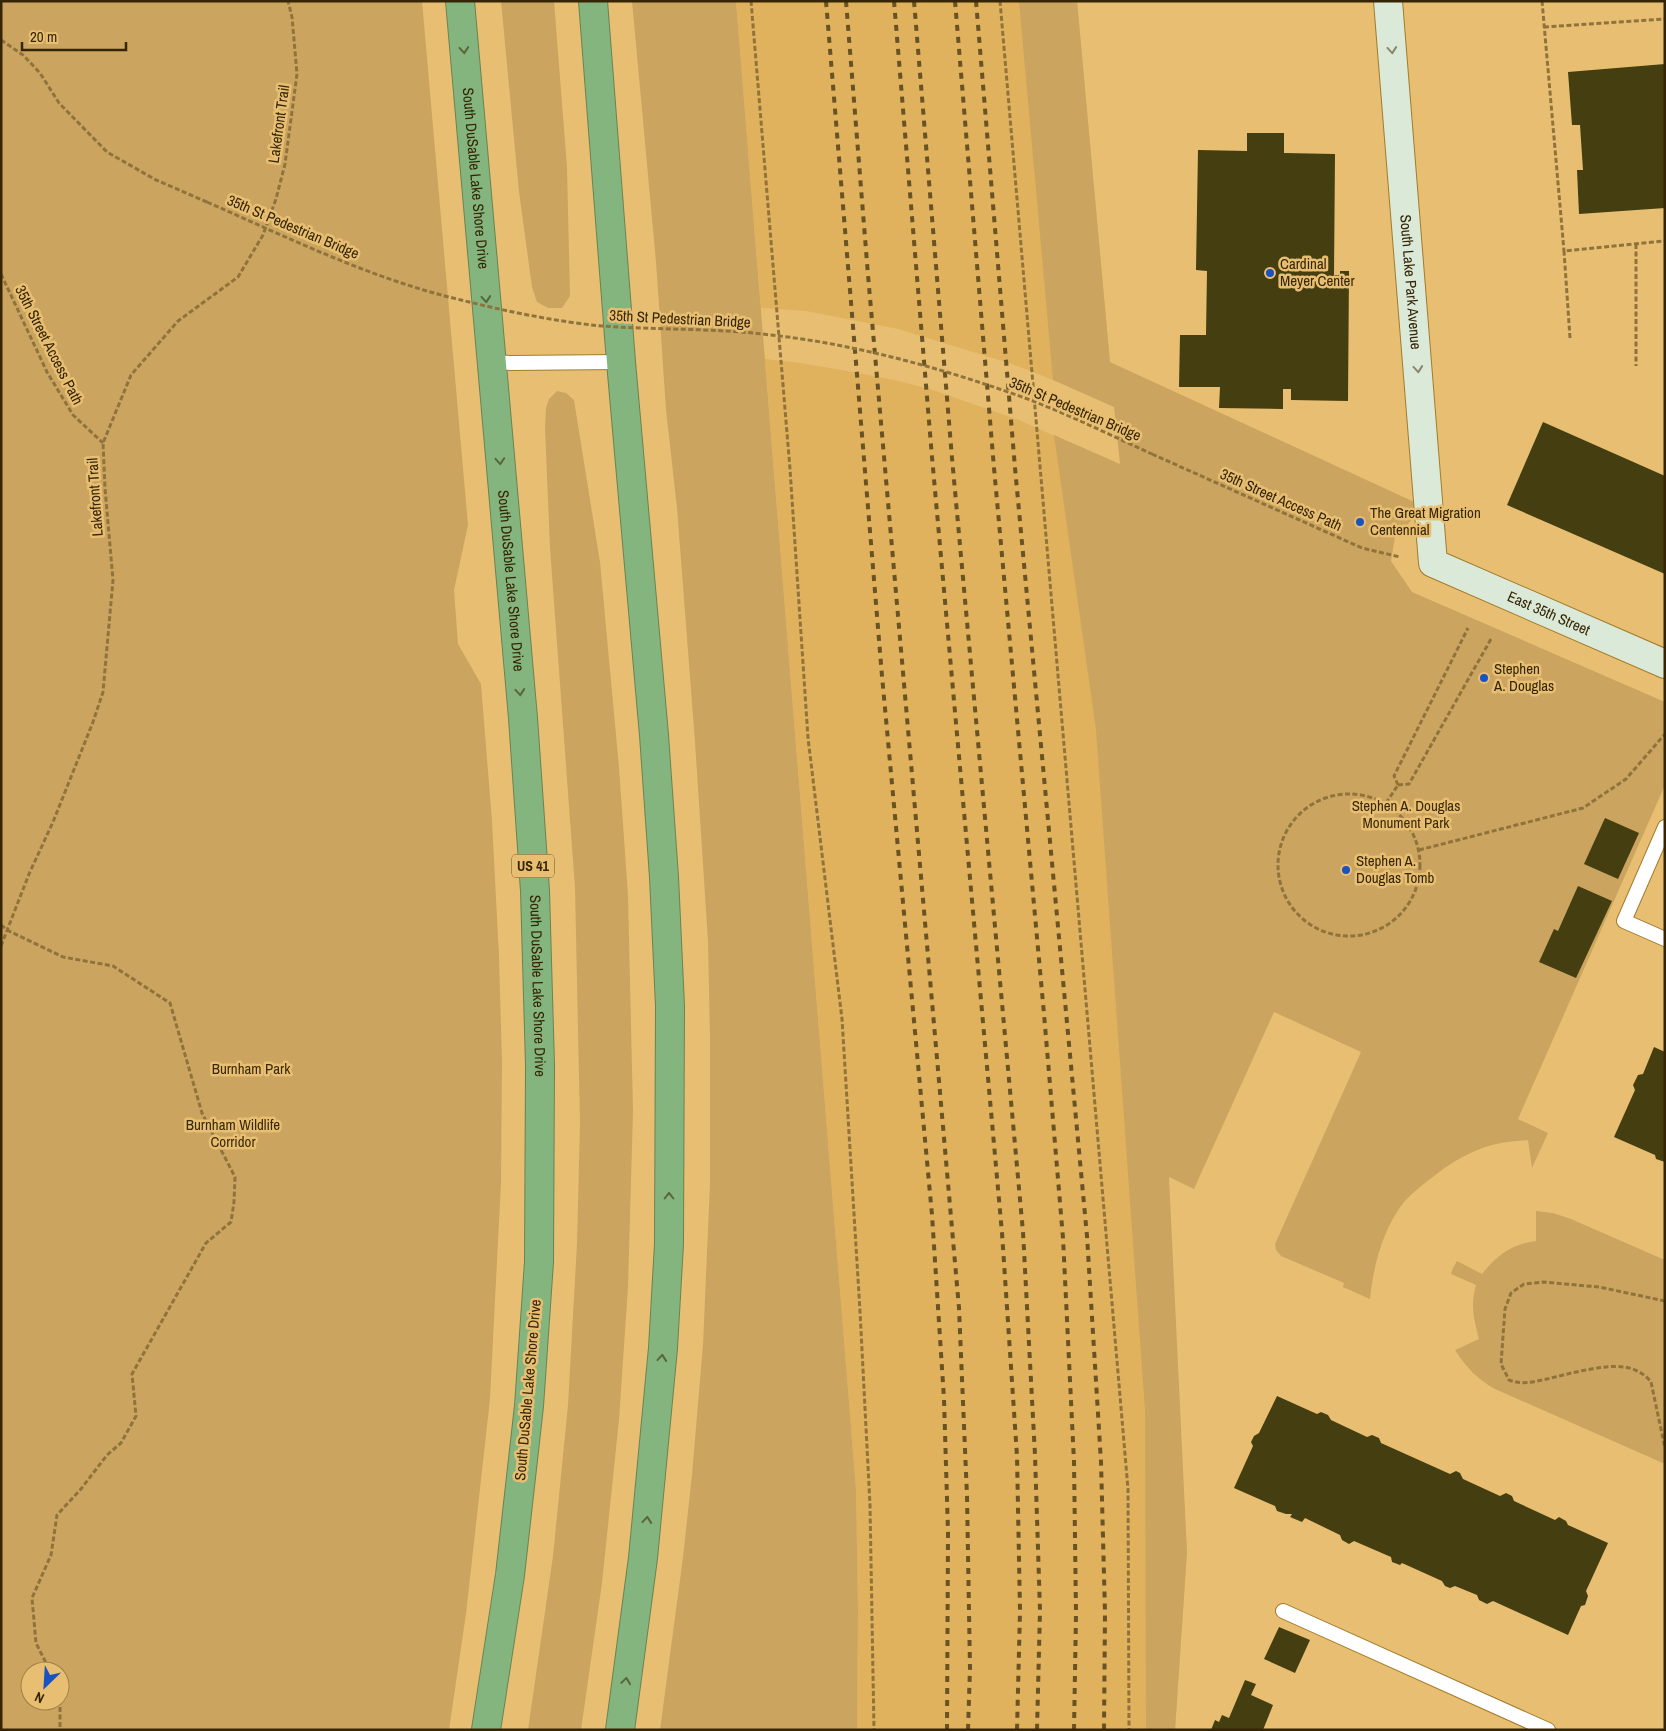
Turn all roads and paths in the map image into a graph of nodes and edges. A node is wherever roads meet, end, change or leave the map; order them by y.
1 (288, 1) edge
2 (460, 1) edge
3 (593, 1) edge
4 (750, 1) edge
5 (1000, 1) edge
6 (1388, 1) edge
7 (1542, 1) edge
8 (1665, 19) edge
9 (1544, 27) junction
10 (1, 40) edge
11 (1665, 241) edge
12 (1636, 244) junction
13 (1564, 251) junction
14 (1, 274) edge
15 (1570, 338) dead end
16 (621, 362) junction
17 (492, 363) junction
18 (1636, 366) dead end
19 (102, 443) junction
20 (1152, 454) joint
21 (1433, 563) junction
22 (1468, 628) dead end
23 (1491, 639) dead end
24 (1665, 664) edge
25 (1665, 734) edge
26 (1398, 785) junction
27 (1386, 803) junction
28 (1665, 827) edge
29 (1419, 850) junction
30 (1, 925) edge
31 (7, 930) junction
32 (1665, 939) edge
33 (1, 946) edge
34 (1665, 1301) edge
35 (1665, 1448) edge
36 (1283, 1612) dead end
37 (45, 1661) edge
38 (60, 1711) edge
39 (60, 1730) edge
40 (486, 1730) edge
41 (620, 1730) edge
42 (874, 1730) edge
43 (1129, 1730) edge
44 (1548, 1730) edge

1 - 19 path, Lakefront Trail
2 -> 17 highway, South DuSable Lake Shore Drive / US 41
3 - 16 highway
4 - 42 path
5 - 43 path
6 -> 21 street, South Lake Park Avenue
7 - 9 path
8 - 9 path
9 - 13 path
10 - 20 path, 35th St Pedestrian Bridge, bridge
11 - 12 path
12 - 13 path
12 - 18 path
13 - 15 path
14 - 19 path, 35th Street Access Path
16 - 17 lane
41 -> 16 highway
17 -> 40 highway, South DuSable Lake Shore Drive / US 41
19 - 31 path, Lakefront Trail
20 - 21 path, 35th Street Access Path
21 - 24 street, East 35th Street
22 - 26 path
23 - 26 path
25 - 29 path
26 - 27 path
27 - 29 path
27 - 29 path
28 - 32 lane
30 - 31 path
31 - 33 path, Lakefront Trail
31 - 37 path
34 - 35 path
36 - 44 lane
38 - 39 path

